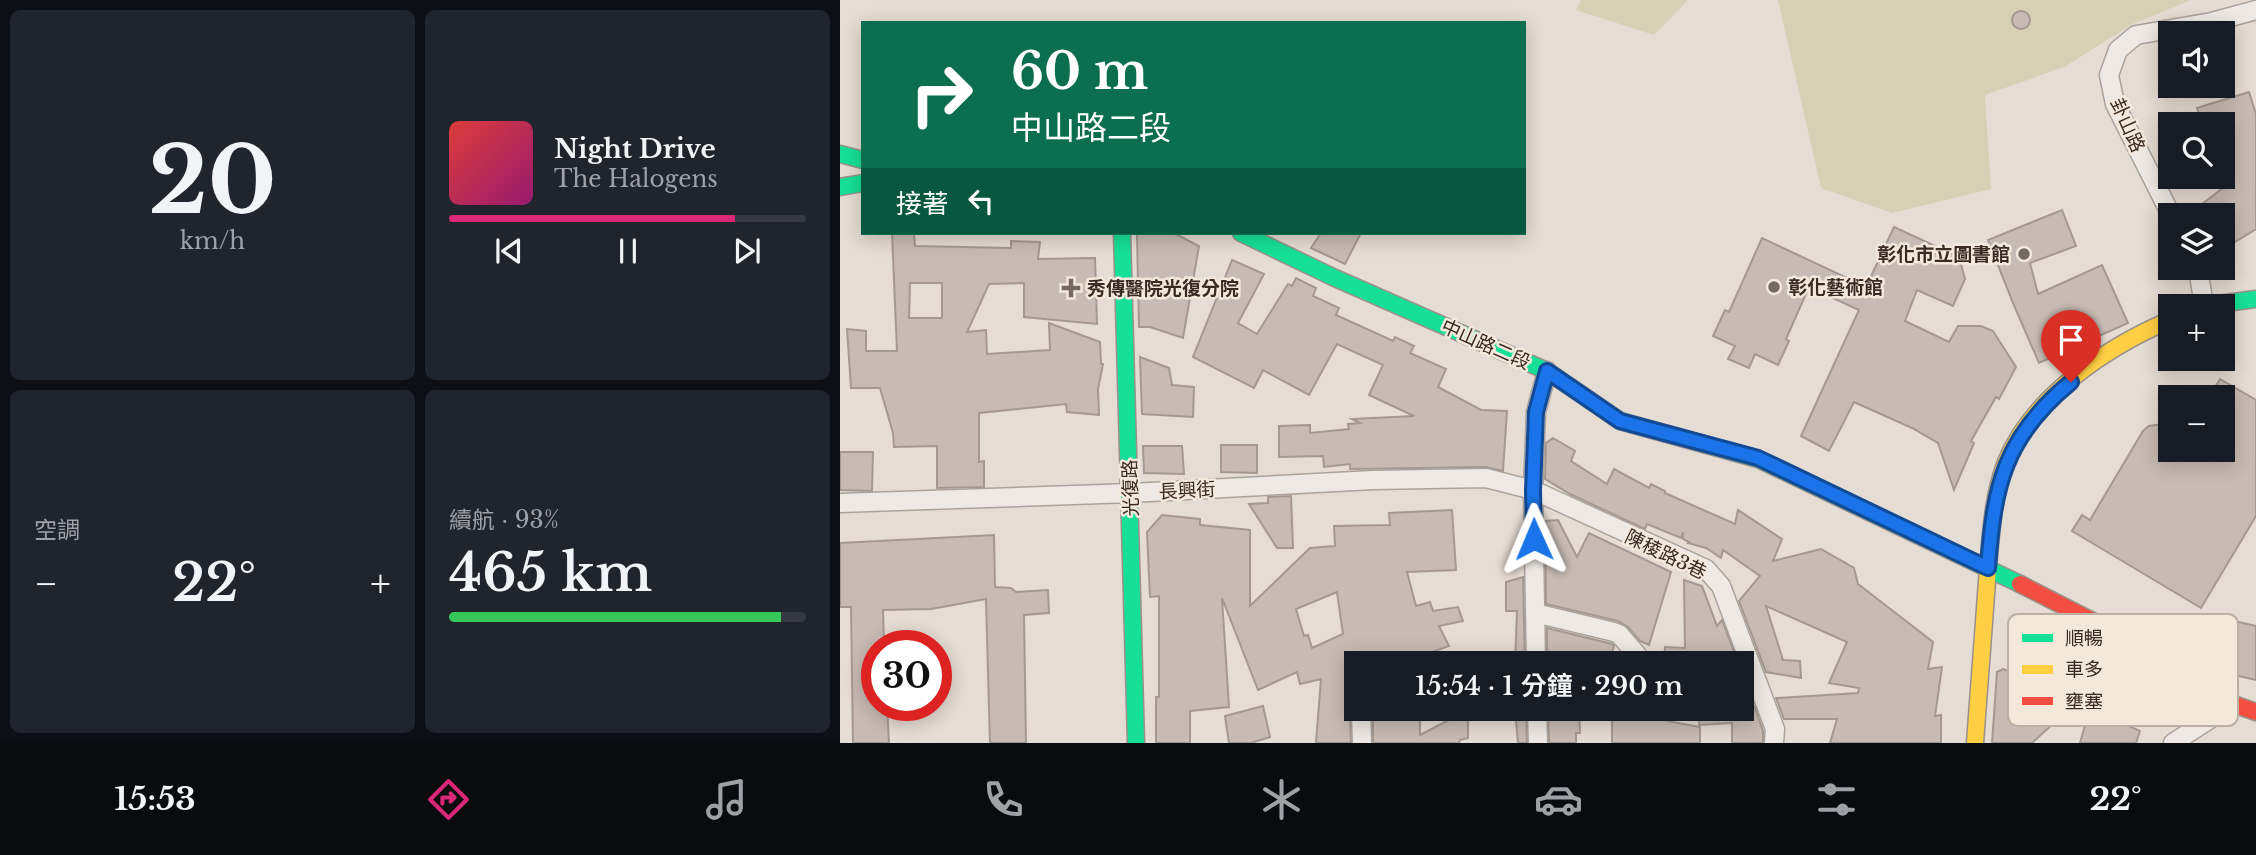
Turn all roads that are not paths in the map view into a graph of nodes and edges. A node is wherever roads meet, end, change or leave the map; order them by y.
1 (2256, 10) edge
2 (840, 153) edge
3 (861, 159) edge
4 (861, 183) edge
5 (840, 187) edge
6 (2165, 203) edge
7 (1122, 235) edge
8 (1245, 235) edge
9 (2256, 299) edge
10 (2235, 302) edge
11 (2158, 326) edge
12 (1547, 371) junction
13 (1533, 490) junction
14 (1131, 493) junction
15 (840, 503) edge
16 (1988, 568) junction
17 (1535, 613) junction
18 (2078, 614) edge
19 (1536, 651) edge
20 (1634, 651) edge
21 (2238, 706) edge
22 (2256, 712) edge
23 (1361, 721) edge
24 (1537, 721) edge
25 (2199, 726) edge
26 (1136, 743) edge
27 (1362, 743) edge
28 (1538, 743) edge
29 (1774, 743) edge
30 (1975, 743) edge
31 (2173, 743) edge

1 - 6 street, 卦山路
2 - 3 main road
4 - 5 main road
7 - 14 main road, 光復路
8 - 12 main road, 中山路二段
9 - 10 main road
11 - 16 main road
12 - 13 street
12 - 16 main road, 中山路二段
13 - 14 street, 長興街
13 - 17 street
13 - 29 street, 陳稜路3巷
14 - 15 street, 長興街
14 - 26 main road, 光復路
16 - 18 main road, 中山路二段
16 - 30 main road
17 - 19 street
17 - 20 street
21 - 22 main road, 中山路二段
23 - 27 street
24 - 28 street
25 - 31 street

